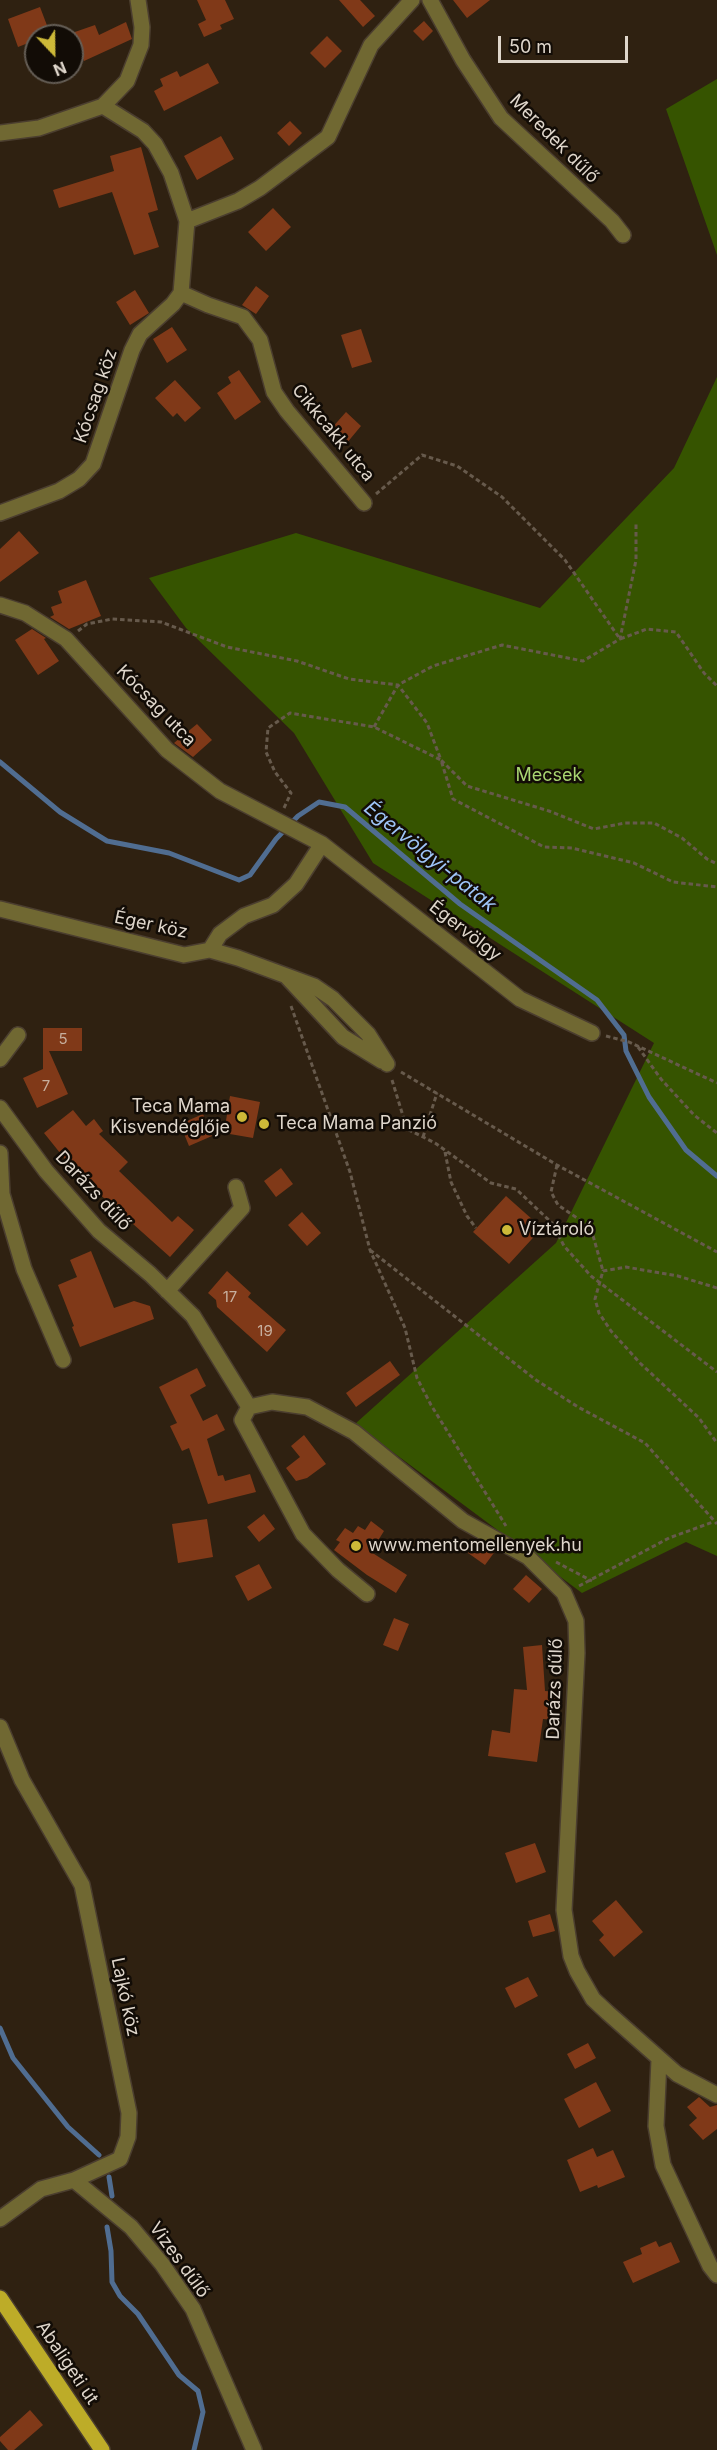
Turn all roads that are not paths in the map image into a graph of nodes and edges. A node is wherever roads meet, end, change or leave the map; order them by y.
1 (138, 0) edge
2 (412, 0) edge
3 (430, 0) edge
4 (103, 106) junction
5 (0, 133) edge
6 (187, 220) junction
7 (623, 235) dead end
8 (181, 293) junction
9 (364, 503) road end
10 (0, 513) edge
11 (0, 605) edge
12 (322, 844) junction
13 (0, 909) edge
14 (210, 950) junction
15 (592, 1033) dead end
16 (18, 1035) dead end
17 (0, 1059) edge
18 (387, 1064) road end
19 (0, 1108) edge
20 (0, 1153) edge
21 (236, 1186) dead end
22 (167, 1291) junction
23 (63, 1360) dead end
24 (249, 1407) junction
25 (368, 1594) dead end
26 (0, 1727) edge
27 (659, 2060) junction
28 (717, 2095) edge
29 (74, 2180) junction
30 (0, 2219) edge
31 (717, 2275) edge
32 (0, 2298) edge
33 (102, 2450) edge
34 (254, 2450) edge

1 - 4 street
2 - 6 street
3 - 7 street, Meredek dűlő
4 - 5 street
4 - 6 street
6 - 8 street
8 - 9 street, Cikkcakk utca
8 - 10 street, Kócsag köz
11 - 12 street, Kócsag utca
12 - 14 street, Éger köz
12 - 15 street, Égervölgy
13 - 14 street, Éger köz
14 - 18 street
16 - 17 street
19 - 22 street, Darázs dűlő
20 - 23 street
21 - 22 street
22 - 24 street, Darázs dűlő
24 - 25 street
24 - 27 street, Darázs dűlő
26 - 29 street, Lajkó köz
27 - 28 street, Darázs dűlő
27 - 31 street
29 - 30 street, Lajkó köz
29 - 34 street, Vizes dűlő
32 - 33 main road, Abaligeti út

